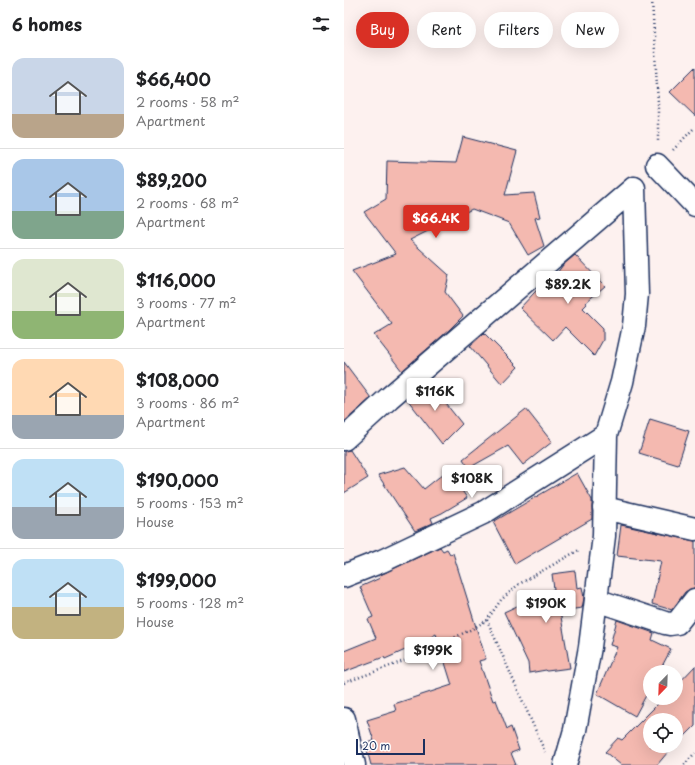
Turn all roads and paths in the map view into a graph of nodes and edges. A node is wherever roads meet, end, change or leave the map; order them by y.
1 (652, 0) edge
2 (657, 165) joint
3 (695, 205) edge
4 (606, 435) junction
5 (344, 439) edge
6 (604, 508) junction
7 (695, 529) edge
8 (604, 536) junction
9 (344, 576) edge
10 (596, 600) junction
11 (695, 600) edge
12 (487, 620) junction
13 (344, 684) edge
14 (344, 719) edge
15 (695, 753) edge
16 (556, 761) edge
17 (354, 765) edge
18 (684, 765) edge

1 - 2 path
2 - 3 street
4 - 5 street
4 - 6 street
4 - 9 street
6 - 7 street
6 - 8 street
8 - 10 street
8 - 12 path
10 - 11 street
10 - 16 street
12 - 13 path
12 - 16 path
14 - 17 street
15 - 18 path

